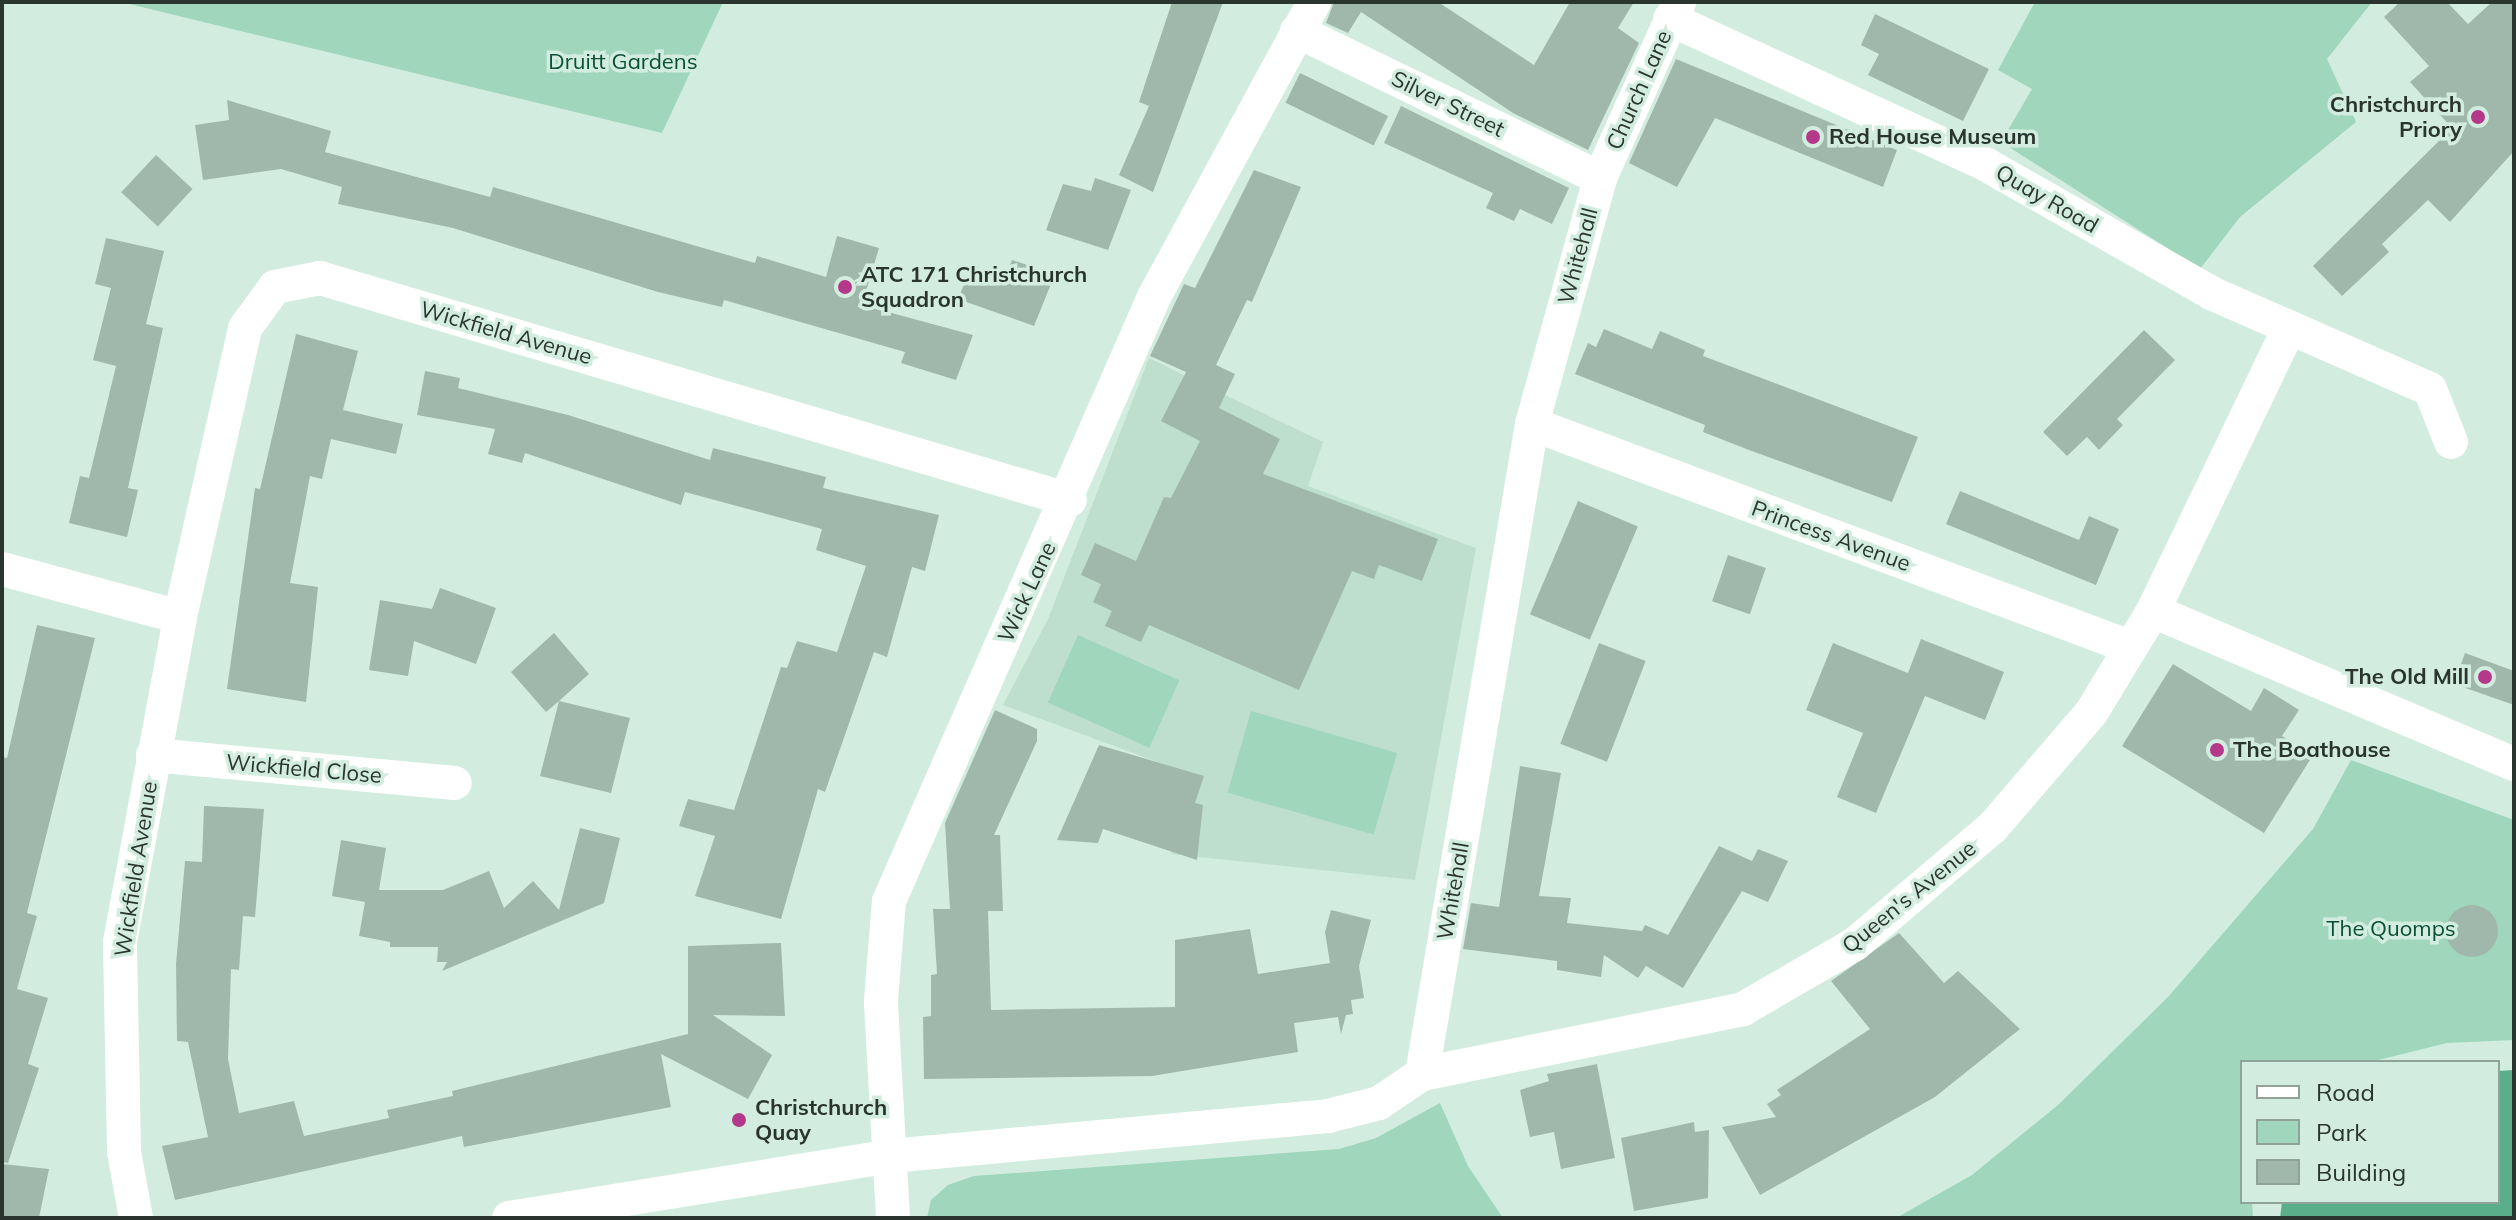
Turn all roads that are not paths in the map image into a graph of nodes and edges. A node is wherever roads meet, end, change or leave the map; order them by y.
1 (1675, 10) edge
2 (1305, 16) edge
3 (1600, 178) junction
4 (2289, 328) junction
5 (1532, 424) junction
6 (2451, 442) dead end
7 (1070, 500) junction
8 (2, 569) edge
9 (2153, 611) junction
10 (180, 617) junction
11 (2130, 647) junction
12 (153, 755) junction
13 (2514, 764) edge
14 (455, 783) dead end
15 (1422, 1074) junction
16 (890, 1156) junction
17 (136, 1218) edge
18 (509, 1218) edge
19 (893, 1218) edge

1 - 3 street, Church Lane
1 - 4 street, Quay Road
2 - 3 street, Silver Street
2 - 7 street, Wick Lane
3 - 5 street, Whitehall
4 - 6 street, Quay Road
4 - 9 street
5 - 11 street, Princess Avenue
5 - 15 street, Whitehall
7 - 10 street, Wickfield Avenue
7 - 16 street, Wick Lane
8 - 10 street
9 - 11 street
9 - 13 street
10 - 12 street, Wickfield Avenue
11 - 15 street, Queen's Avenue
12 - 14 street, Wickfield Close
12 - 17 street, Wickfield Avenue
15 - 16 street
16 - 18 street
16 - 19 street, Wick Lane

